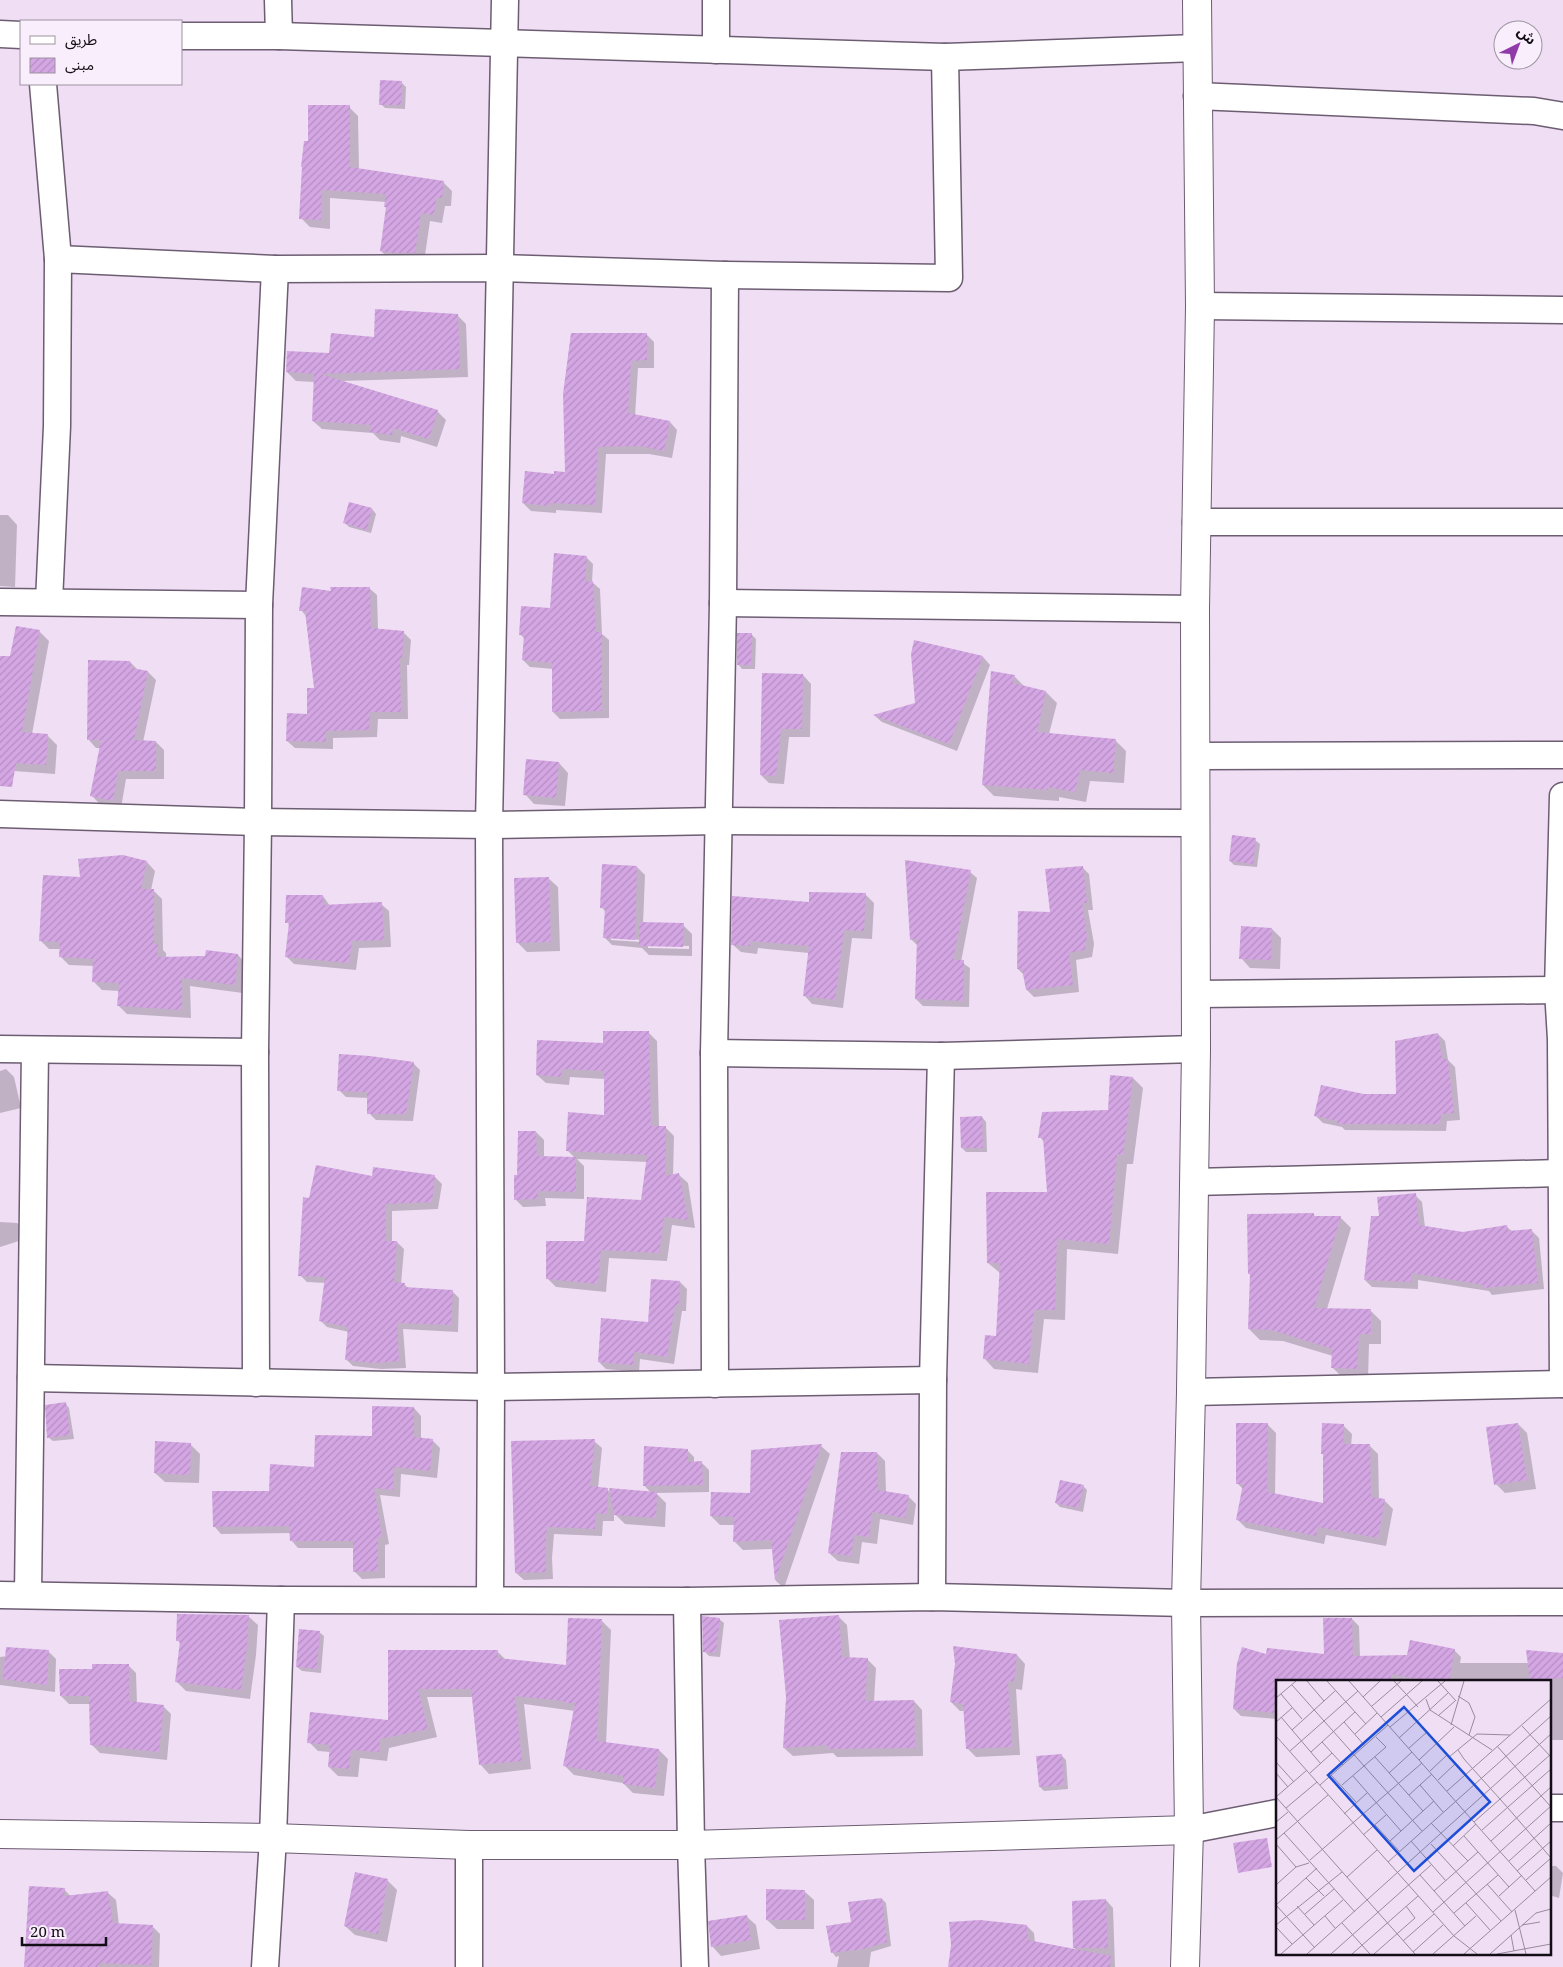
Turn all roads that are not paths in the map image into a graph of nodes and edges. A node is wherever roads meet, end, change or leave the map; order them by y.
1 (278, 0) edge
2 (505, 0) edge
3 (716, 0) edge
4 (1198, 0) edge
5 (0, 34) edge
6 (20, 35) edge
7 (182, 36) edge
8 (280, 36) junction
9 (505, 43) junction
10 (1197, 48) junction
11 (716, 50) junction
12 (945, 57) junction
13 (43, 85) edge
14 (1197, 96) junction
15 (1563, 116) edge
16 (58, 259) junction
17 (499, 268) junction
18 (275, 269) junction
19 (725, 275) junction
20 (1200, 306) junction
21 (1563, 310) edge
22 (1196, 522) junction
23 (1563, 522) edge
24 (0, 602) edge
25 (49, 602) junction
26 (724, 603) junction
27 (259, 605) junction
28 (1194, 609) junction
29 (1563, 755) edge
30 (1196, 756) junction
31 (1563, 796) edge
32 (0, 814) edge
33 (258, 822) junction
34 (719, 822) junction
35 (1194, 823) junction
36 (489, 825) junction
37 (1558, 990) junction
38 (1196, 994) junction
39 (1562, 1038) edge
40 (0, 1049) edge
41 (1196, 1049) junction
42 (35, 1050) junction
43 (255, 1052) junction
44 (714, 1053) junction
45 (941, 1056) junction
46 (1560, 1173) junction
47 (1194, 1182) junction
48 (31, 1378) junction
49 (933, 1380) junction
50 (256, 1383) junction
51 (715, 1384) junction
52 (1563, 1384) edge
53 (491, 1387) junction
54 (1192, 1392) junction
55 (28, 1594) junction
56 (0, 1595) edge
57 (932, 1597) junction
58 (490, 1599) junction
59 (281, 1600) junction
60 (687, 1601) junction
61 (1563, 1602) edge
62 (1186, 1603) junction
63 (1550, 1808) edge
64 (1563, 1808) edge
65 (1276, 1813) edge
66 (1189, 1830) junction
67 (0, 1834) edge
68 (273, 1838) junction
69 (469, 1845) junction
70 (691, 1845) junction
71 (265, 1967) edge
72 (469, 1967) edge
73 (695, 1967) edge
74 (1185, 1967) edge

1 - 8 street
2 - 9 street
3 - 11 street
4 - 10 street
5 - 6 street
7 - 8 street
8 - 9 street
9 - 11 street
9 - 17 street
10 - 12 street
10 - 14 street
11 - 12 street
12 - 19 street
13 - 16 street
14 - 15 street
14 - 20 street
16 - 18 street
16 - 25 street
17 - 18 street
17 - 19 street
17 - 36 street
18 - 27 street
19 - 26 street
20 - 21 street
20 - 22 street
22 - 23 street
22 - 28 street
24 - 25 street
25 - 27 street
26 - 28 street
26 - 34 street
27 - 33 street
28 - 30 street
29 - 30 street
30 - 35 street
31 - 37 street
32 - 33 street
33 - 36 street
33 - 43 street
34 - 35 street
34 - 36 street
34 - 44 street
35 - 38 street
36 - 53 street
37 - 38 street
37 - 39 street
38 - 41 street
39 - 46 street
40 - 42 street
41 - 45 street
41 - 47 street
42 - 43 street
42 - 48 street
43 - 50 street
44 - 45 street
44 - 51 street
45 - 49 street
46 - 47 street
46 - 52 street
47 - 54 street
48 - 50 street
48 - 55 street
49 - 51 street
49 - 57 street
50 - 53 street
51 - 53 street
52 - 54 street
53 - 58 street
54 - 62 street
55 - 56 street
55 - 59 street
57 - 60 street
57 - 62 street
58 - 59 street
58 - 60 street
59 - 68 street
60 - 70 street
61 - 62 street
62 - 66 street
63 - 64 street
65 - 66 street
66 - 70 street
66 - 74 street
67 - 68 street
68 - 69 street
68 - 71 street
69 - 70 street
69 - 72 street
70 - 73 street

